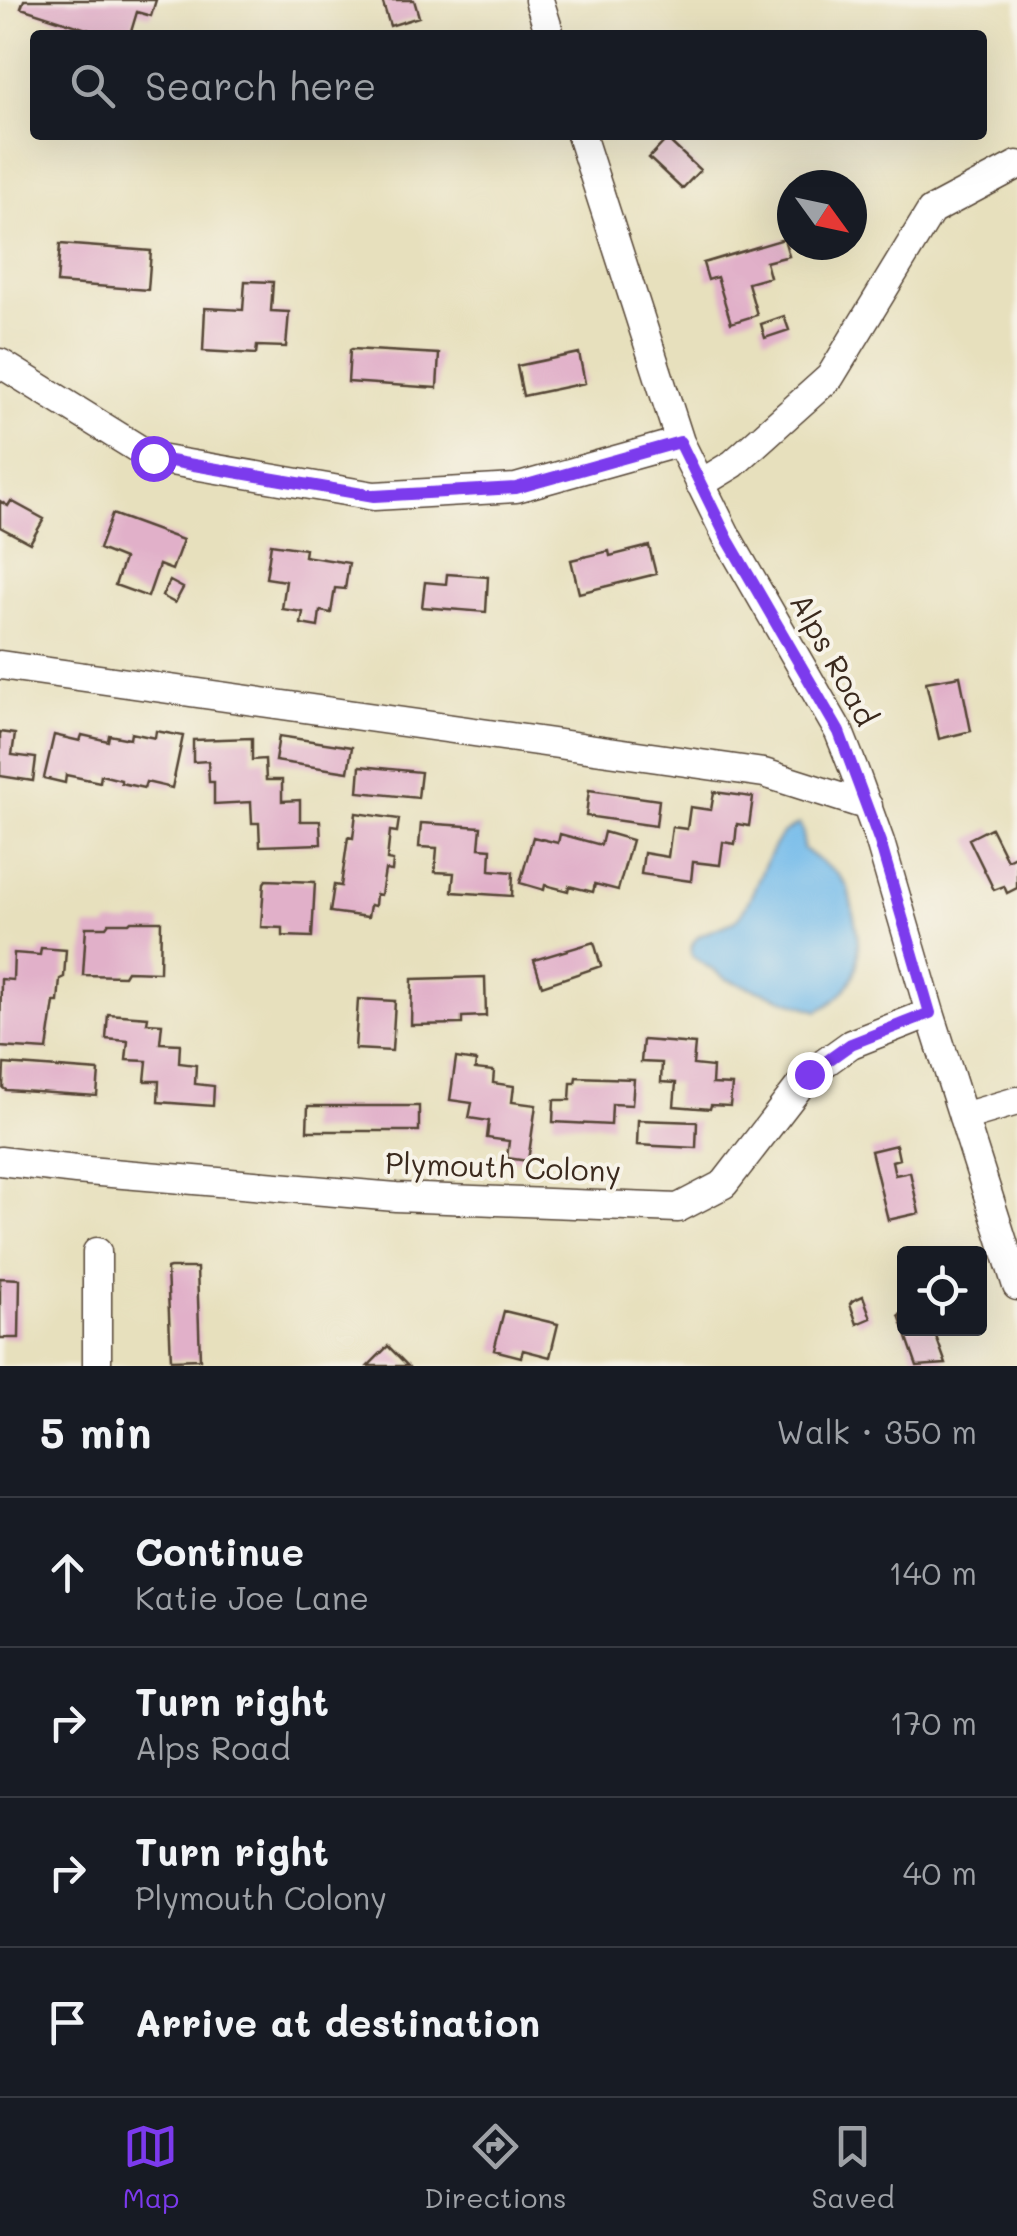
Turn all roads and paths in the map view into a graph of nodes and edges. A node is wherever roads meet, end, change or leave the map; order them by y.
1 (539, 0) edge
2 (548, 30) edge
3 (583, 140) edge
4 (1017, 165) edge
5 (0, 363) edge
6 (680, 442) junction
7 (700, 484) junction
8 (0, 666) edge
9 (868, 806) junction
10 (930, 1013) junction
11 (1017, 1101) edge
12 (964, 1116) junction
13 (0, 1161) edge
14 (97, 1252) dead end
15 (1017, 1286) edge
16 (96, 1366) edge

1 - 2 street
3 - 6 street, Alps Road
4 - 7 street
5 - 6 street
6 - 7 street, Alps Road
7 - 9 street, Alps Road
8 - 9 street
9 - 10 street, Alps Road
10 - 12 street, Alps Road
10 - 13 street, Plymouth Colony
11 - 12 street
12 - 15 street, Alps Road
14 - 16 street

